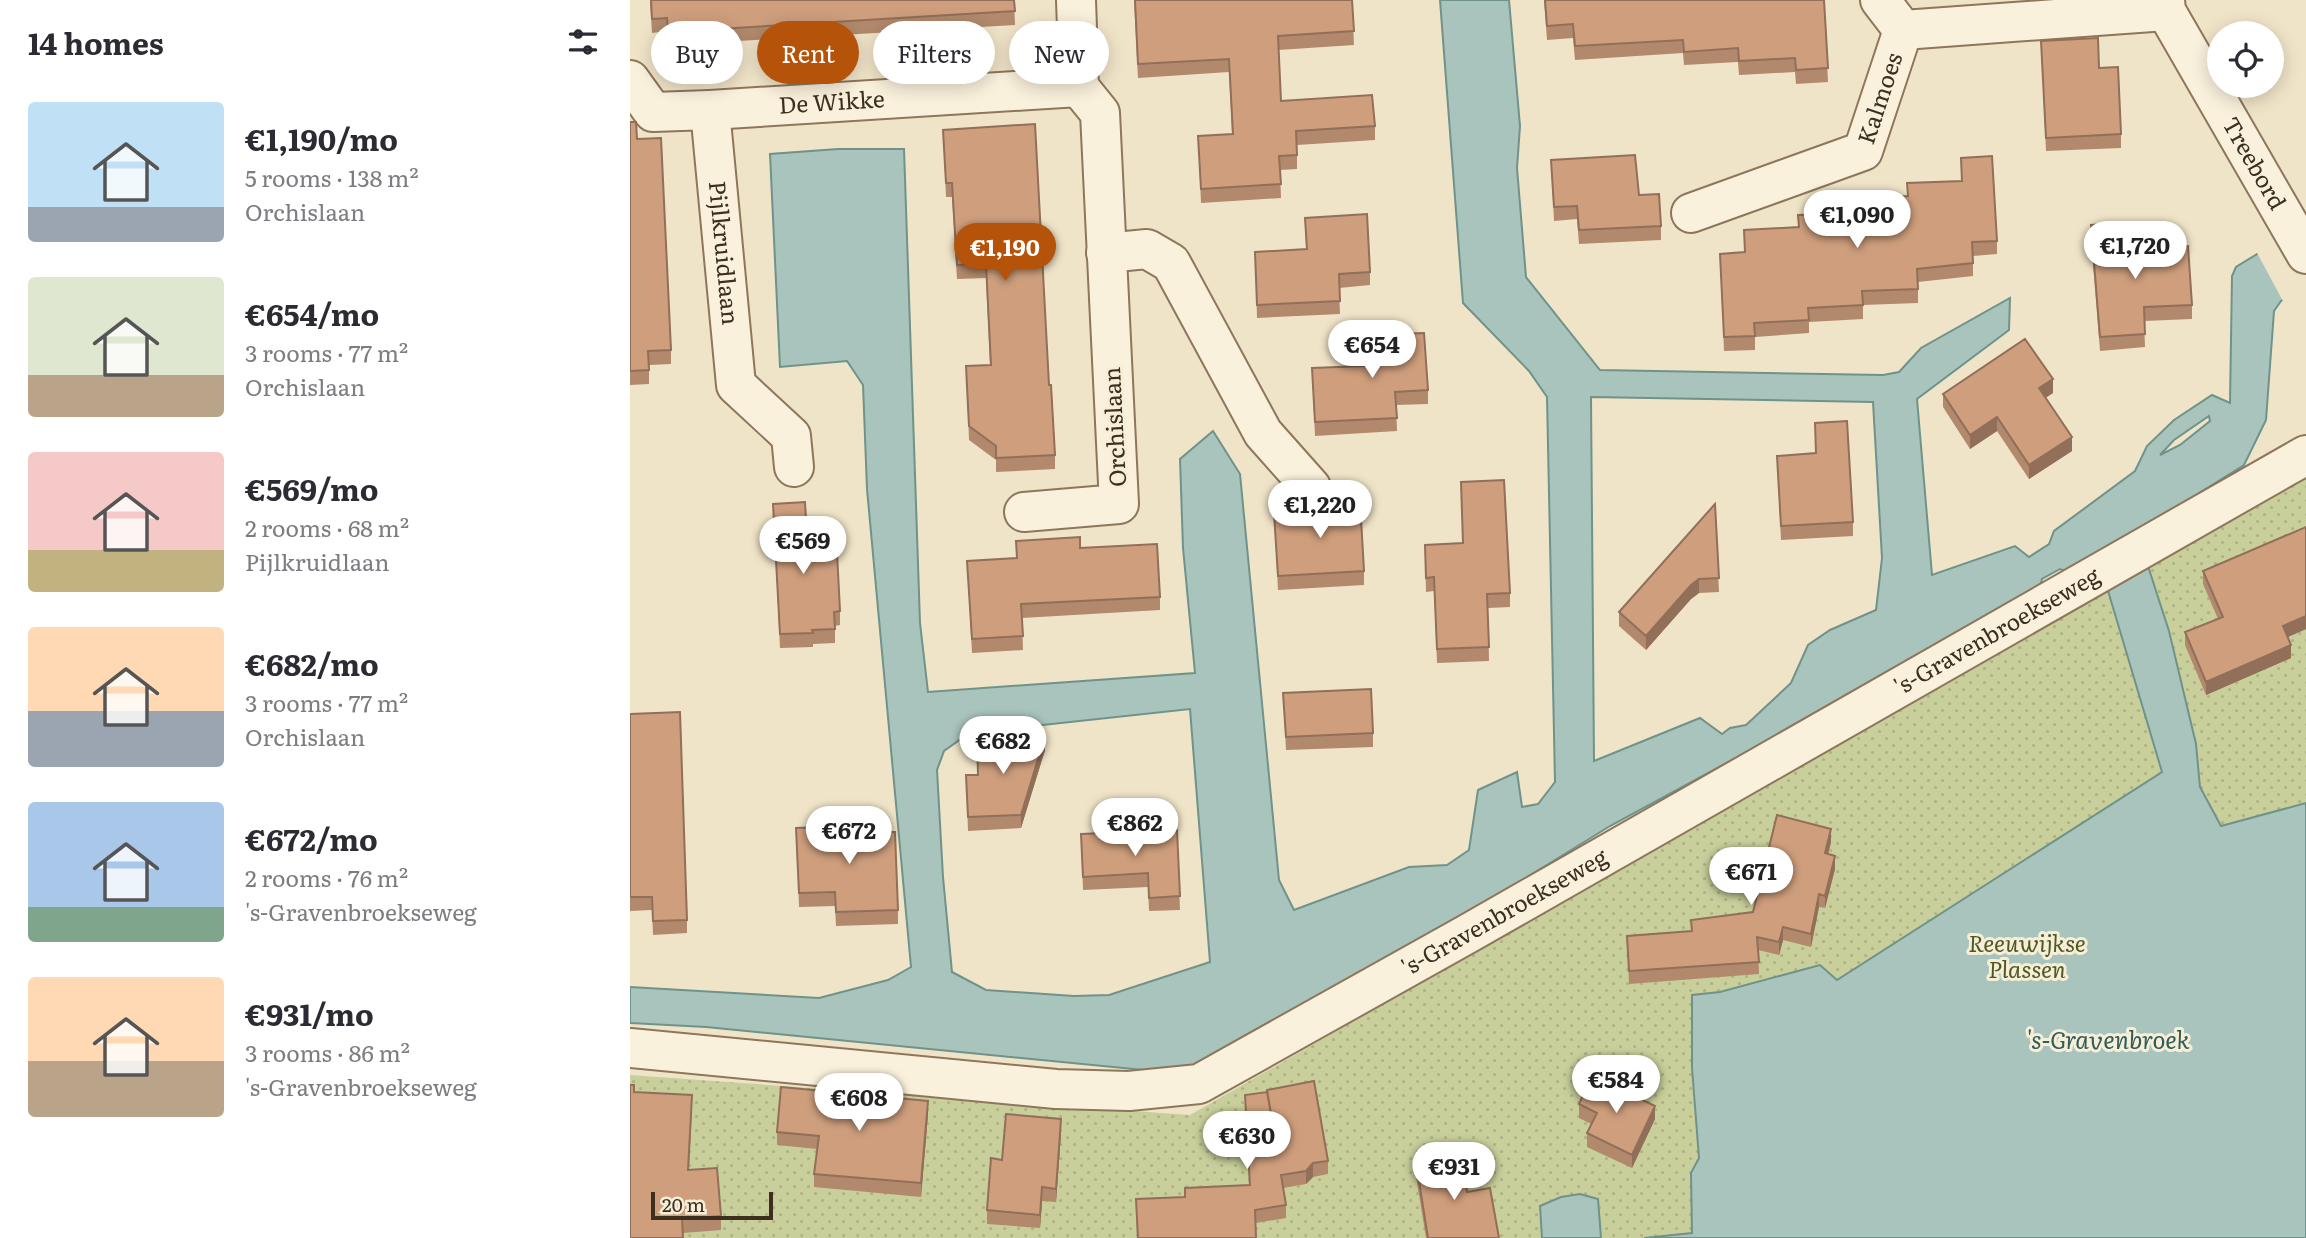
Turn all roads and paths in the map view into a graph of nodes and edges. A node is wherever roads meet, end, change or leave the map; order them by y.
1 (1076, 0) edge
2 (1880, 0) edge
3 (2166, 5) edge
4 (1903, 30) junction
5 (630, 80) edge
6 (1079, 87) junction
7 (710, 110) junction
8 (1691, 214) dead end
9 (1106, 253) junction
10 (2306, 254) edge
11 (2306, 455) edge
12 (794, 467) dead end
13 (1311, 487) dead end
14 (1024, 512) dead end
15 (630, 1048) edge

1 - 6 street
2 - 4 street, Kalmoes
3 - 4 street, Kalmoes
3 - 10 street, Treebord
4 - 8 street, Kalmoes
5 - 7 street
6 - 7 street, De Wikke
6 - 9 street, Orchislaan
7 - 12 street, Pijlkruidlaan
9 - 13 street
9 - 14 street, Orchislaan
11 - 15 street, 's-Gravenbroekseweg

